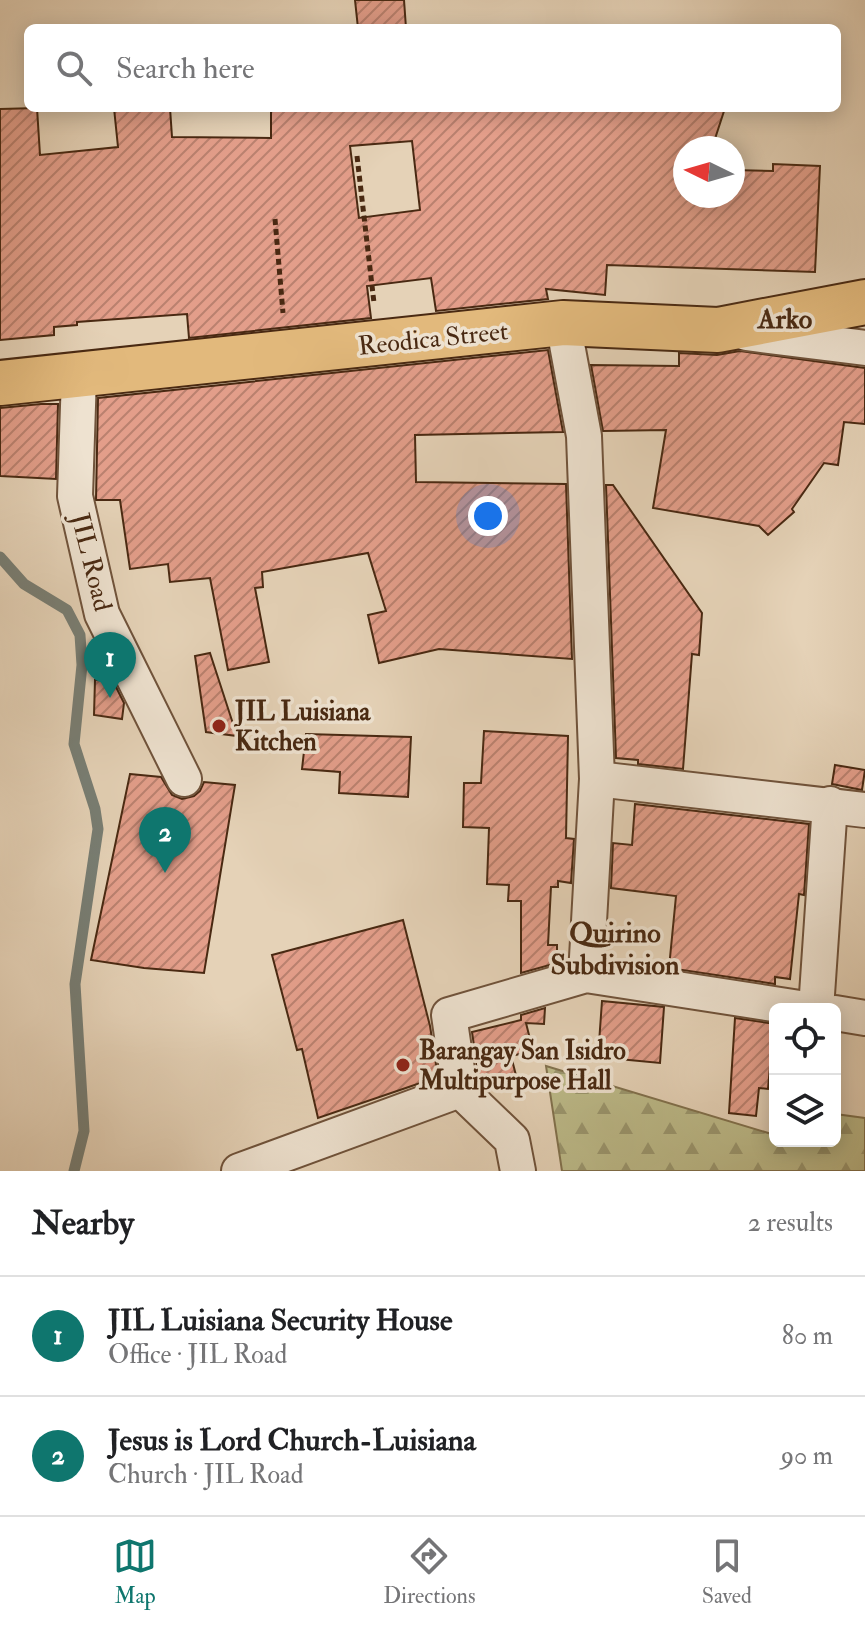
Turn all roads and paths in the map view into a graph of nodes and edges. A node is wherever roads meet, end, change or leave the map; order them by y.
1 (357, 156) dead end
2 (275, 219) dead end
3 (865, 302) edge
4 (563, 323) junction
5 (718, 330) junction
6 (379, 344) junction
7 (865, 348) edge
8 (286, 354) junction
9 (79, 376) junction
10 (0, 383) edge
11 (184, 779) dead end
12 (597, 779) junction
13 (830, 804) junction
14 (865, 810) edge
15 (586, 975) junction
16 (769, 1003) edge
17 (816, 1003) edge
18 (841, 1014) edge
19 (865, 1018) edge
20 (460, 1090) junction
21 (327, 1156) edge
22 (239, 1171) edge
23 (518, 1171) edge

1 - 6 path
2 - 8 path
3 - 5 main road, Reodica Street
4 - 5 main road, Reodica Street
4 - 6 main road, Reodica Street
4 - 12 street
5 - 7 street
6 - 8 main road, Reodica Street
8 - 9 main road, Reodica Street
9 - 10 main road, Reodica Street
9 - 11 street, JIL Road
12 - 13 street
12 - 15 street
13 - 14 street
13 - 17 street
15 - 16 street
15 - 20 street
18 - 19 street
20 - 21 street
20 - 23 street
21 - 22 street

